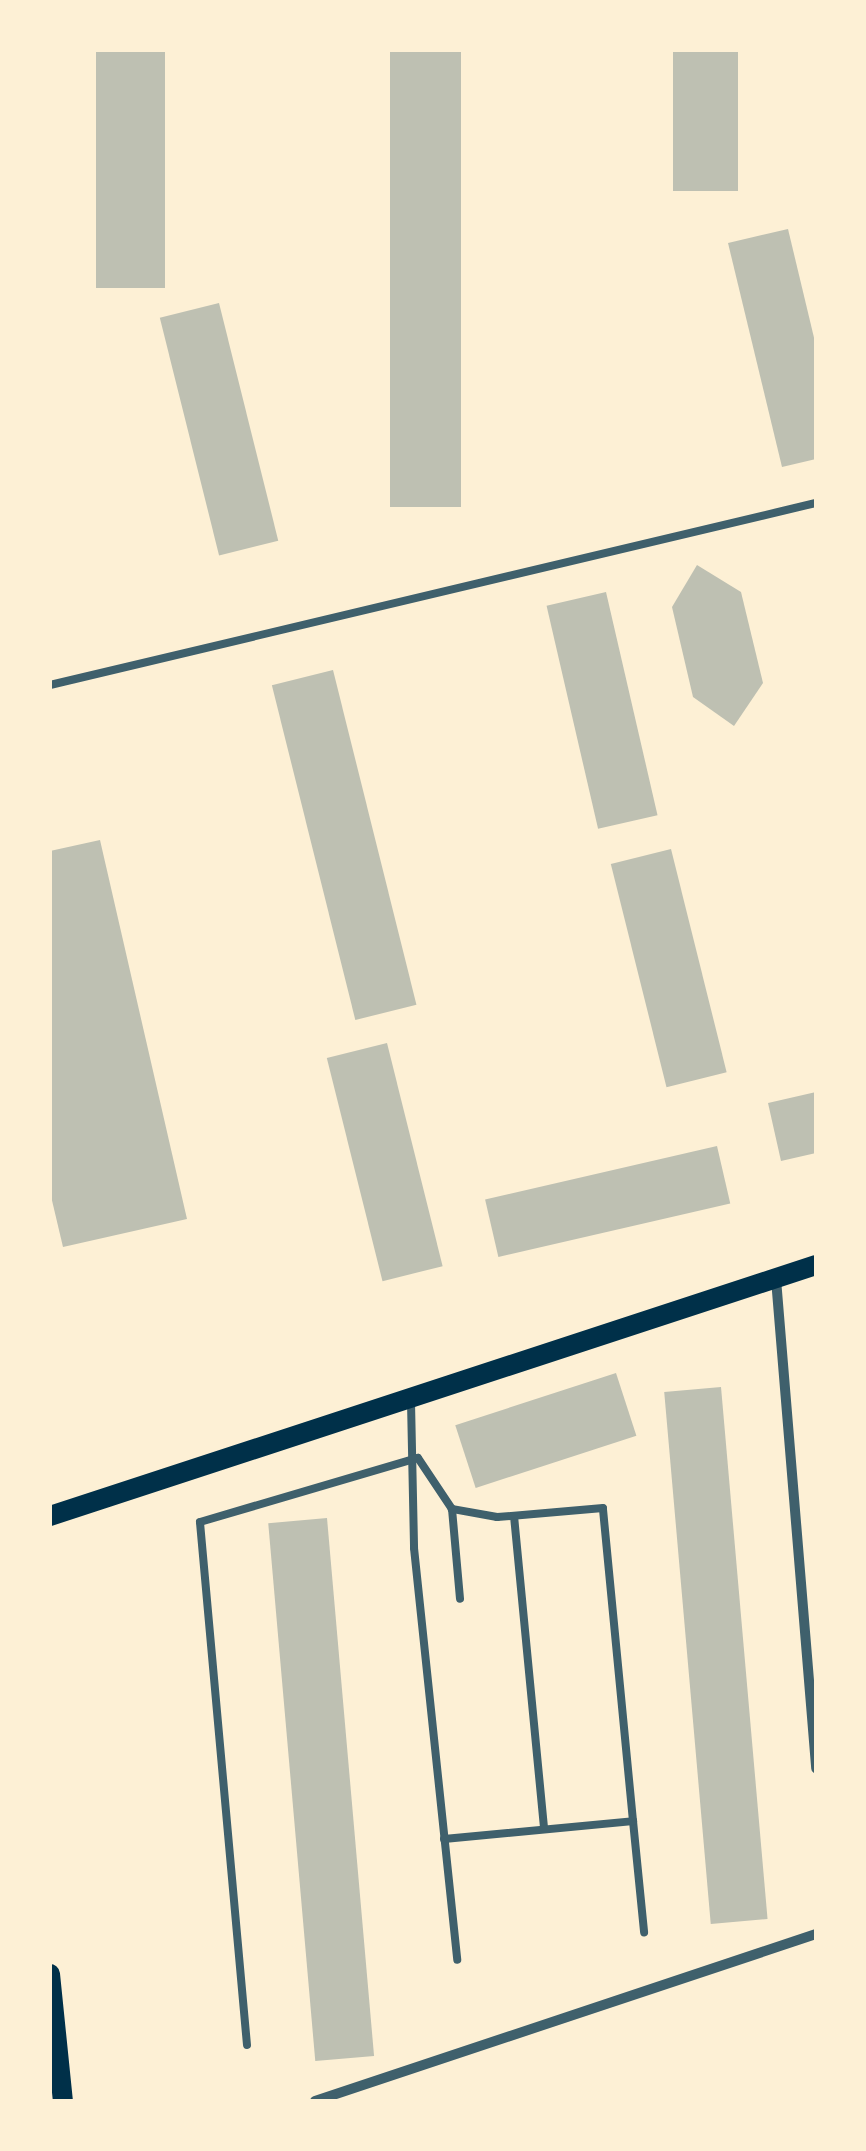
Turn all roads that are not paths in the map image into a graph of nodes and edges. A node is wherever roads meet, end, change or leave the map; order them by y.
1 (816, 503) edge
2 (50, 685) edge
3 (816, 1266) edge
4 (776, 1279) junction
5 (410, 1393) junction
6 (418, 1458) junction
7 (452, 1509) junction
8 (50, 1516) edge
9 (514, 1516) junction
10 (460, 1599) dead end
11 (816, 1768) edge
12 (633, 1821) junction
13 (544, 1829) junction
14 (444, 1838) junction
15 (644, 1932) dead end
16 (816, 1934) edge
17 (457, 1960) dead end
18 (50, 1974) edge
19 (247, 2045) dead end
20 (63, 2101) edge
21 (315, 2101) edge

1 - 2 lane
3 - 4 main road
4 - 5 main road
4 - 11 street
5 - 6 lane
5 - 8 main road
6 - 7 lane
6 - 14 lane
6 - 19 lane
7 - 9 lane
7 - 10 lane
9 - 12 lane
9 - 13 lane
12 - 13 lane
12 - 15 lane
13 - 14 lane
14 - 17 lane
16 - 21 street
18 - 20 main road

